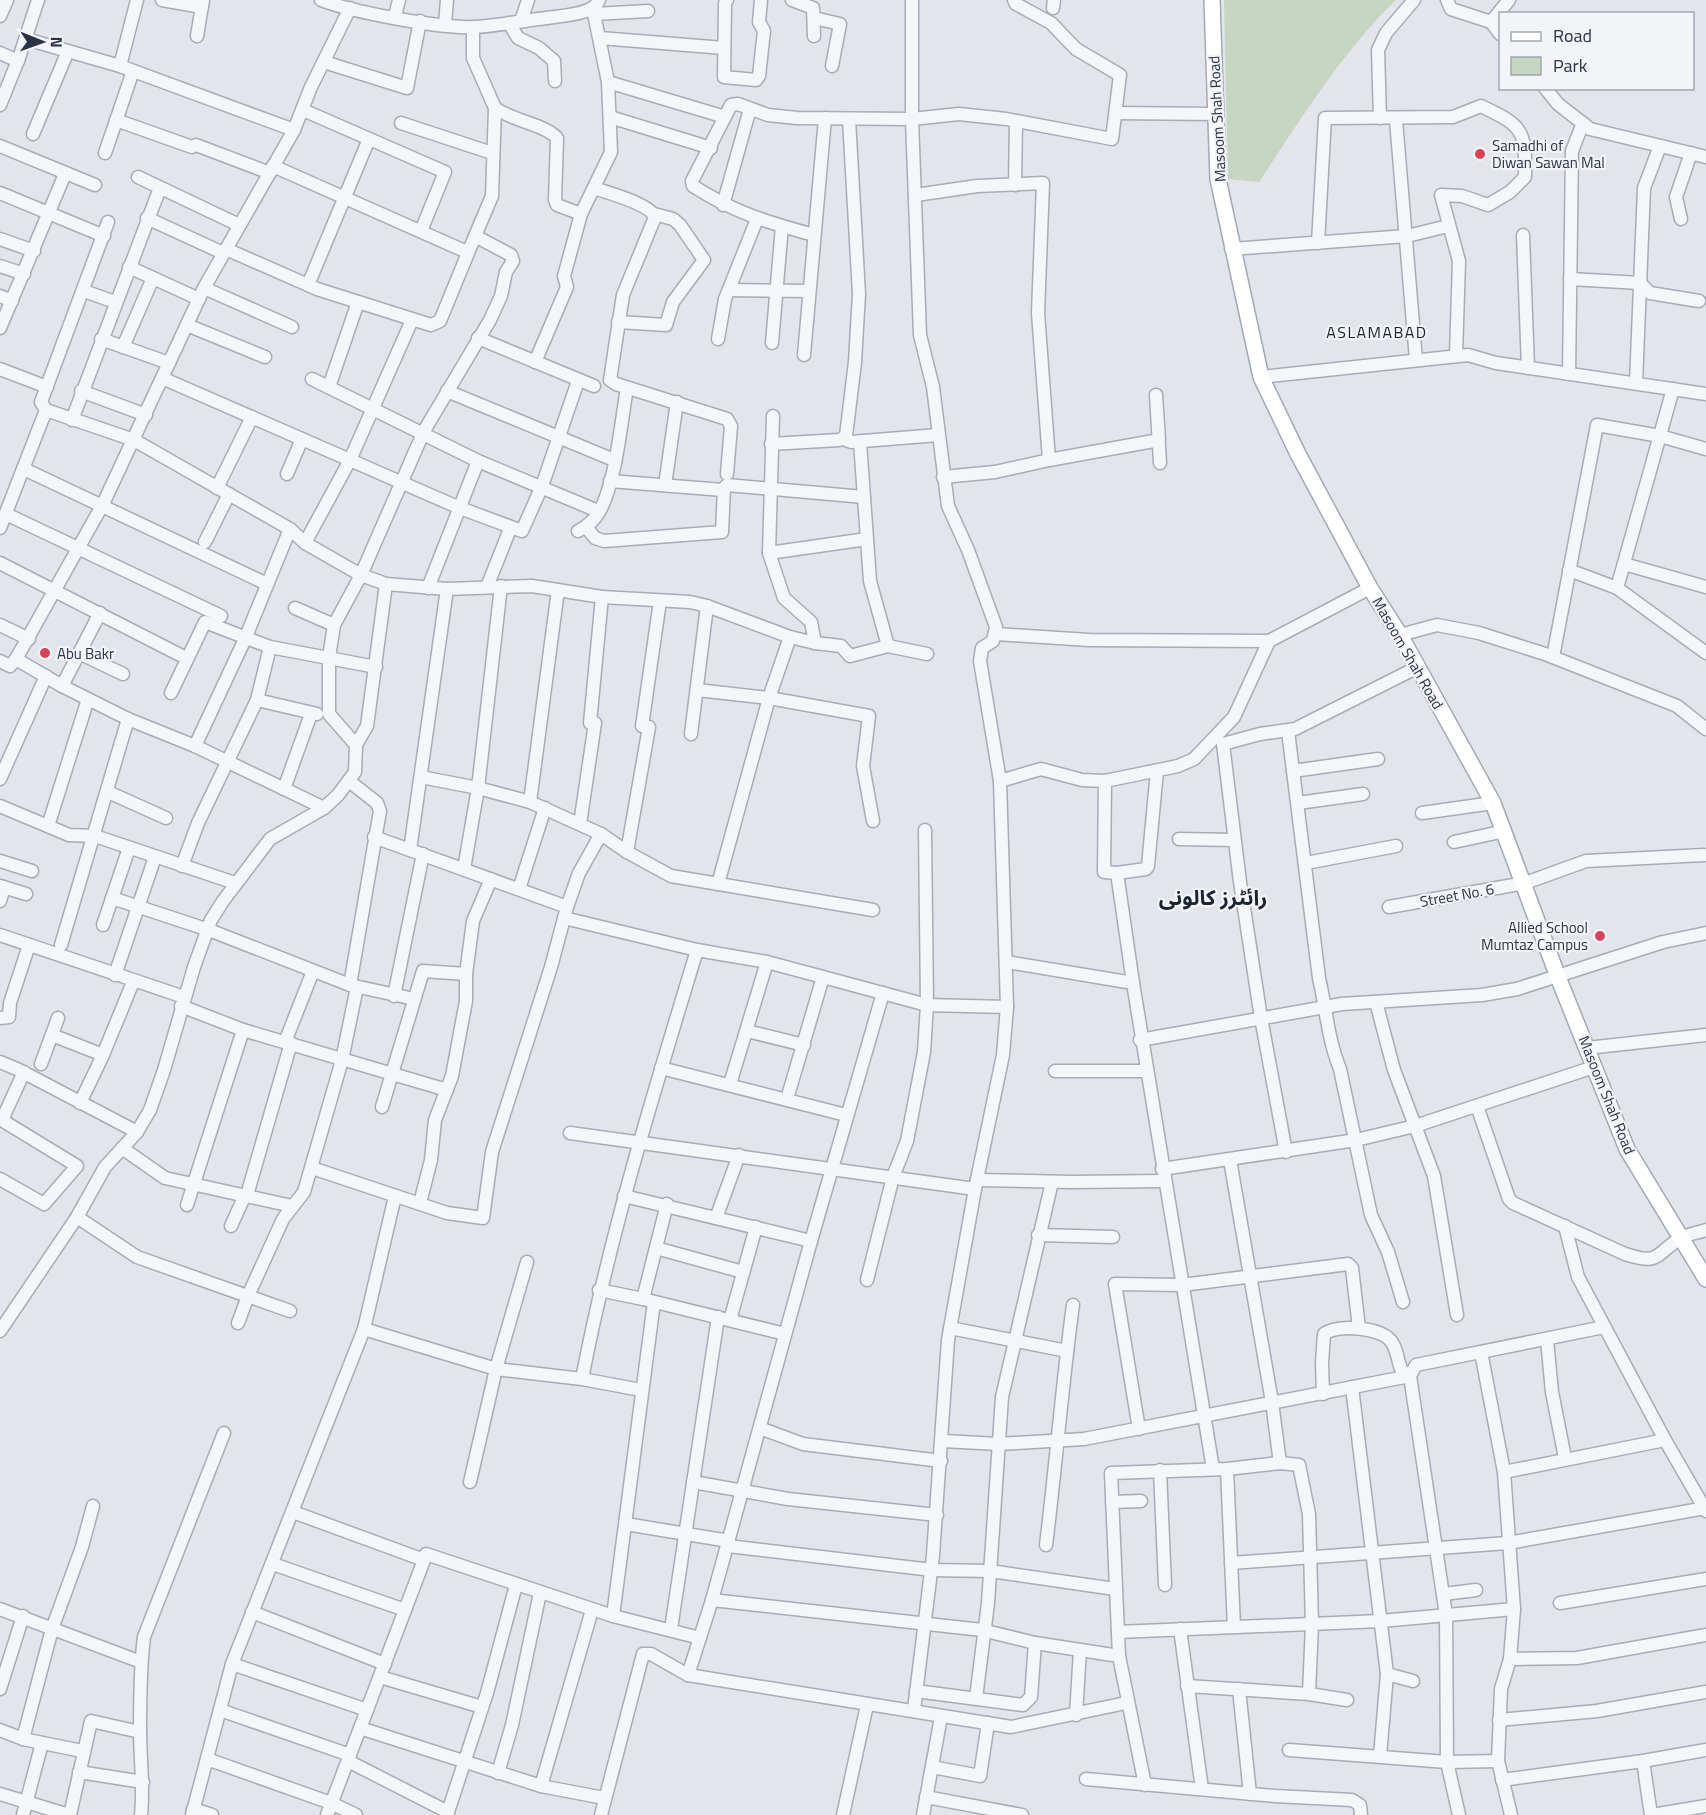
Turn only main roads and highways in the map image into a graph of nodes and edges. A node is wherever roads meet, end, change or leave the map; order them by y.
1 (1212, 0) edge
2 (1706, 1279) edge

1 - 2 main road, Masoom Shah Road

